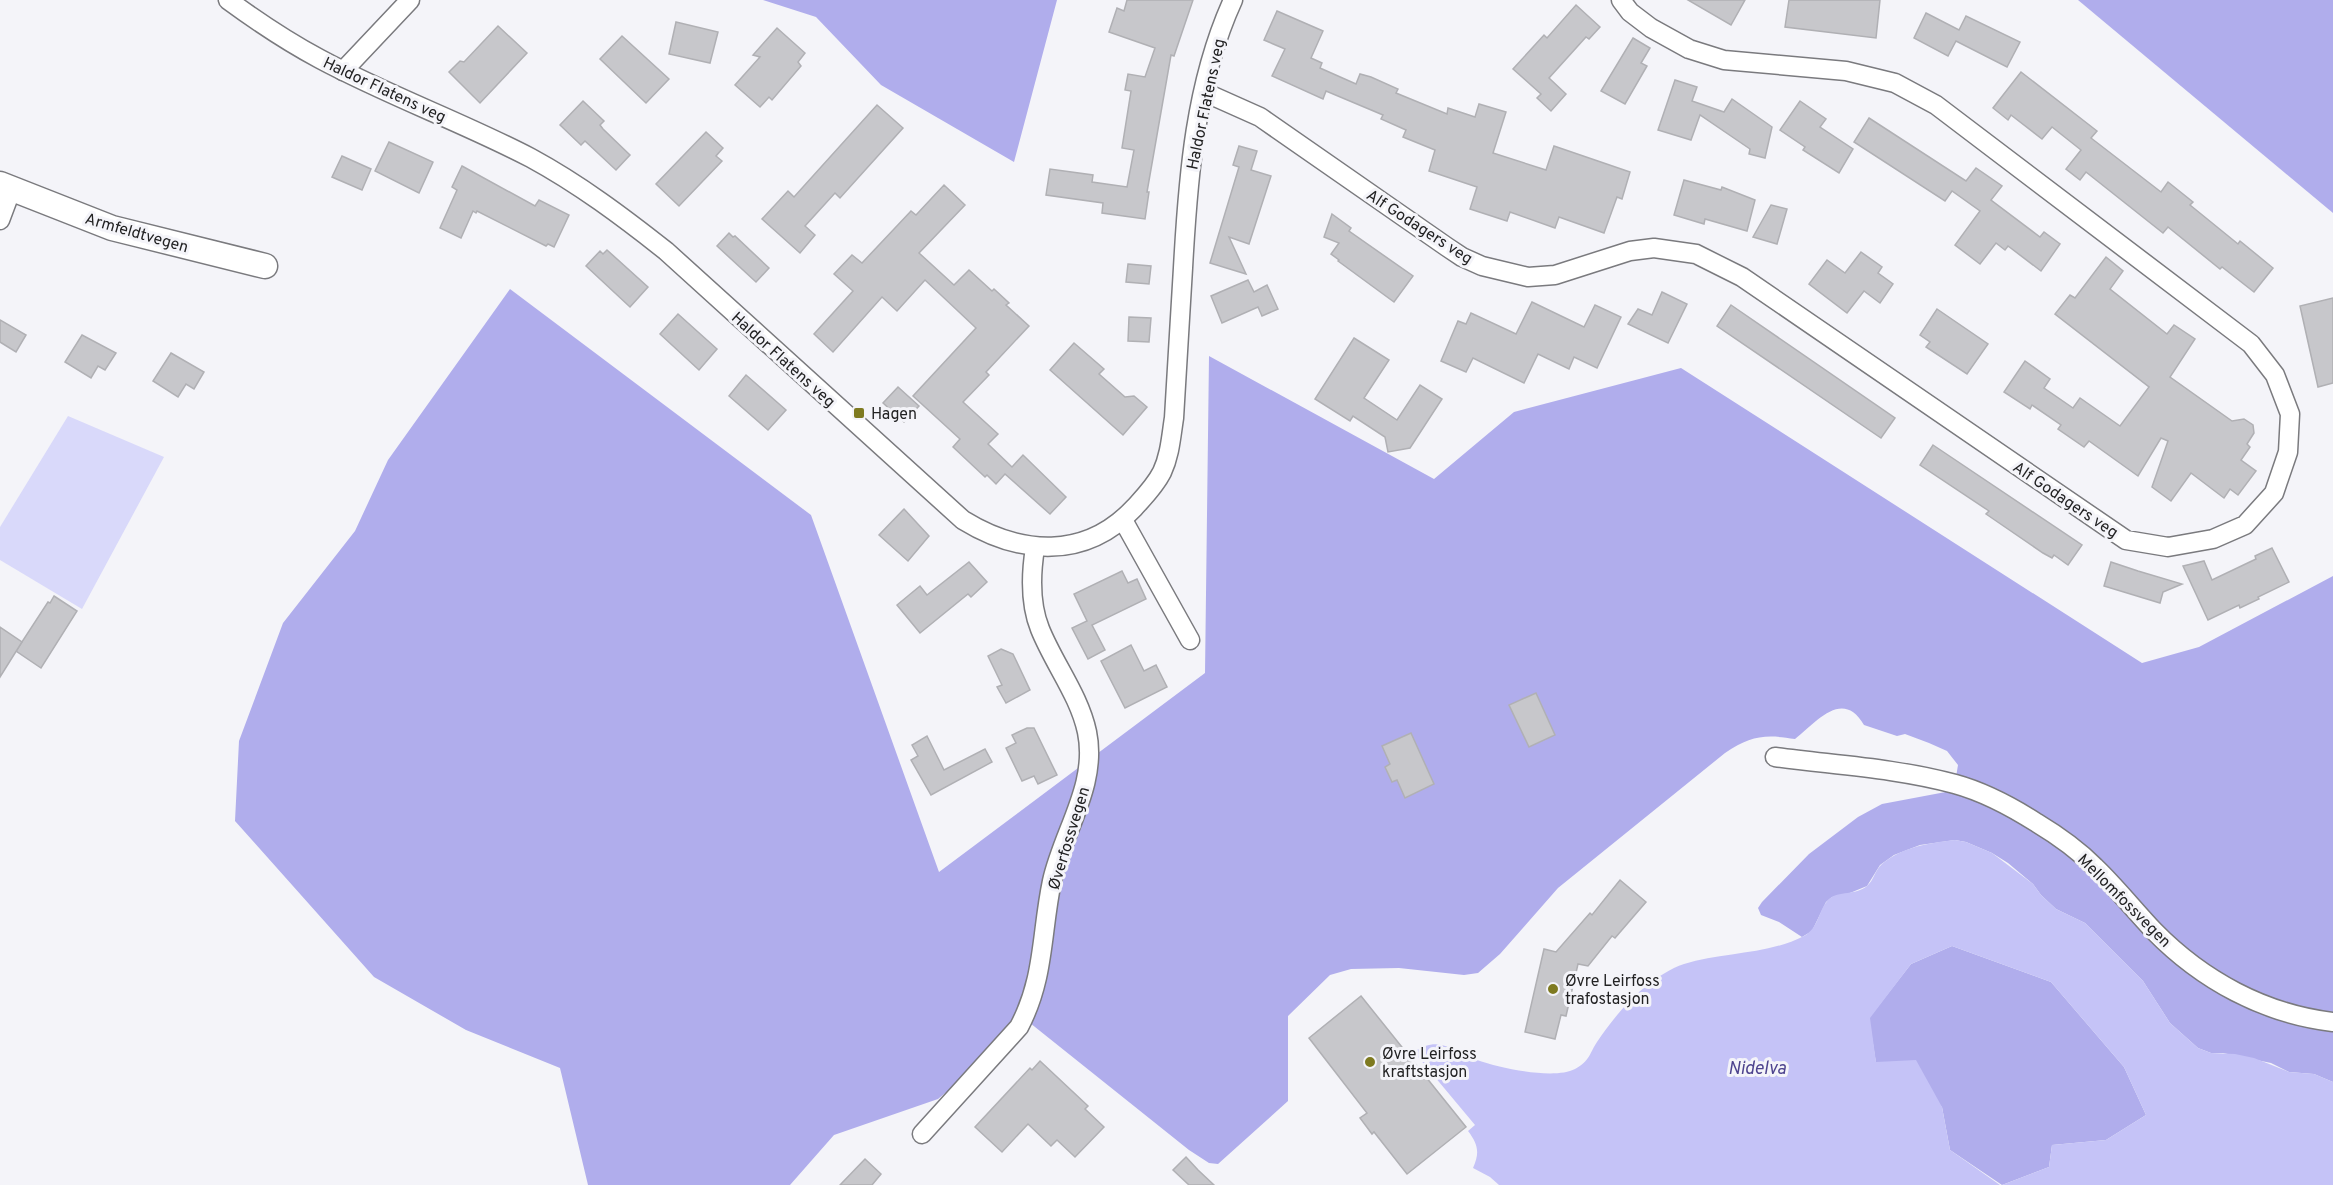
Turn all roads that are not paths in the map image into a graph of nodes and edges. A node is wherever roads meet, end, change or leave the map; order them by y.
1 (228, 0) edge
2 (410, 0) edge
3 (1233, 0) edge
4 (1621, 0) edge
5 (343, 71) junction
6 (1204, 92) junction
7 (6, 186) edge
8 (0, 220) edge
9 (265, 266) dead end
10 (1123, 520) junction
11 (1035, 548) junction
12 (1190, 640) dead end
13 (1774, 756) dead end
14 (2333, 1022) edge
15 (922, 1134) dead end

1 - 5 street, Haldor Flatens veg
2 - 5 street
3 - 6 street, Haldor Flatens veg
4 - 6 street, Alf Godagers veg
5 - 11 street, Haldor Flatens veg
6 - 10 street, Haldor Flatens veg
7 - 8 street, Armfeldtvegen
7 - 9 street, Armfeldtvegen
10 - 11 street, Haldor Flatens veg
10 - 12 street
11 - 15 street, Øverfossvegen
13 - 14 street, Mellomfossvegen

